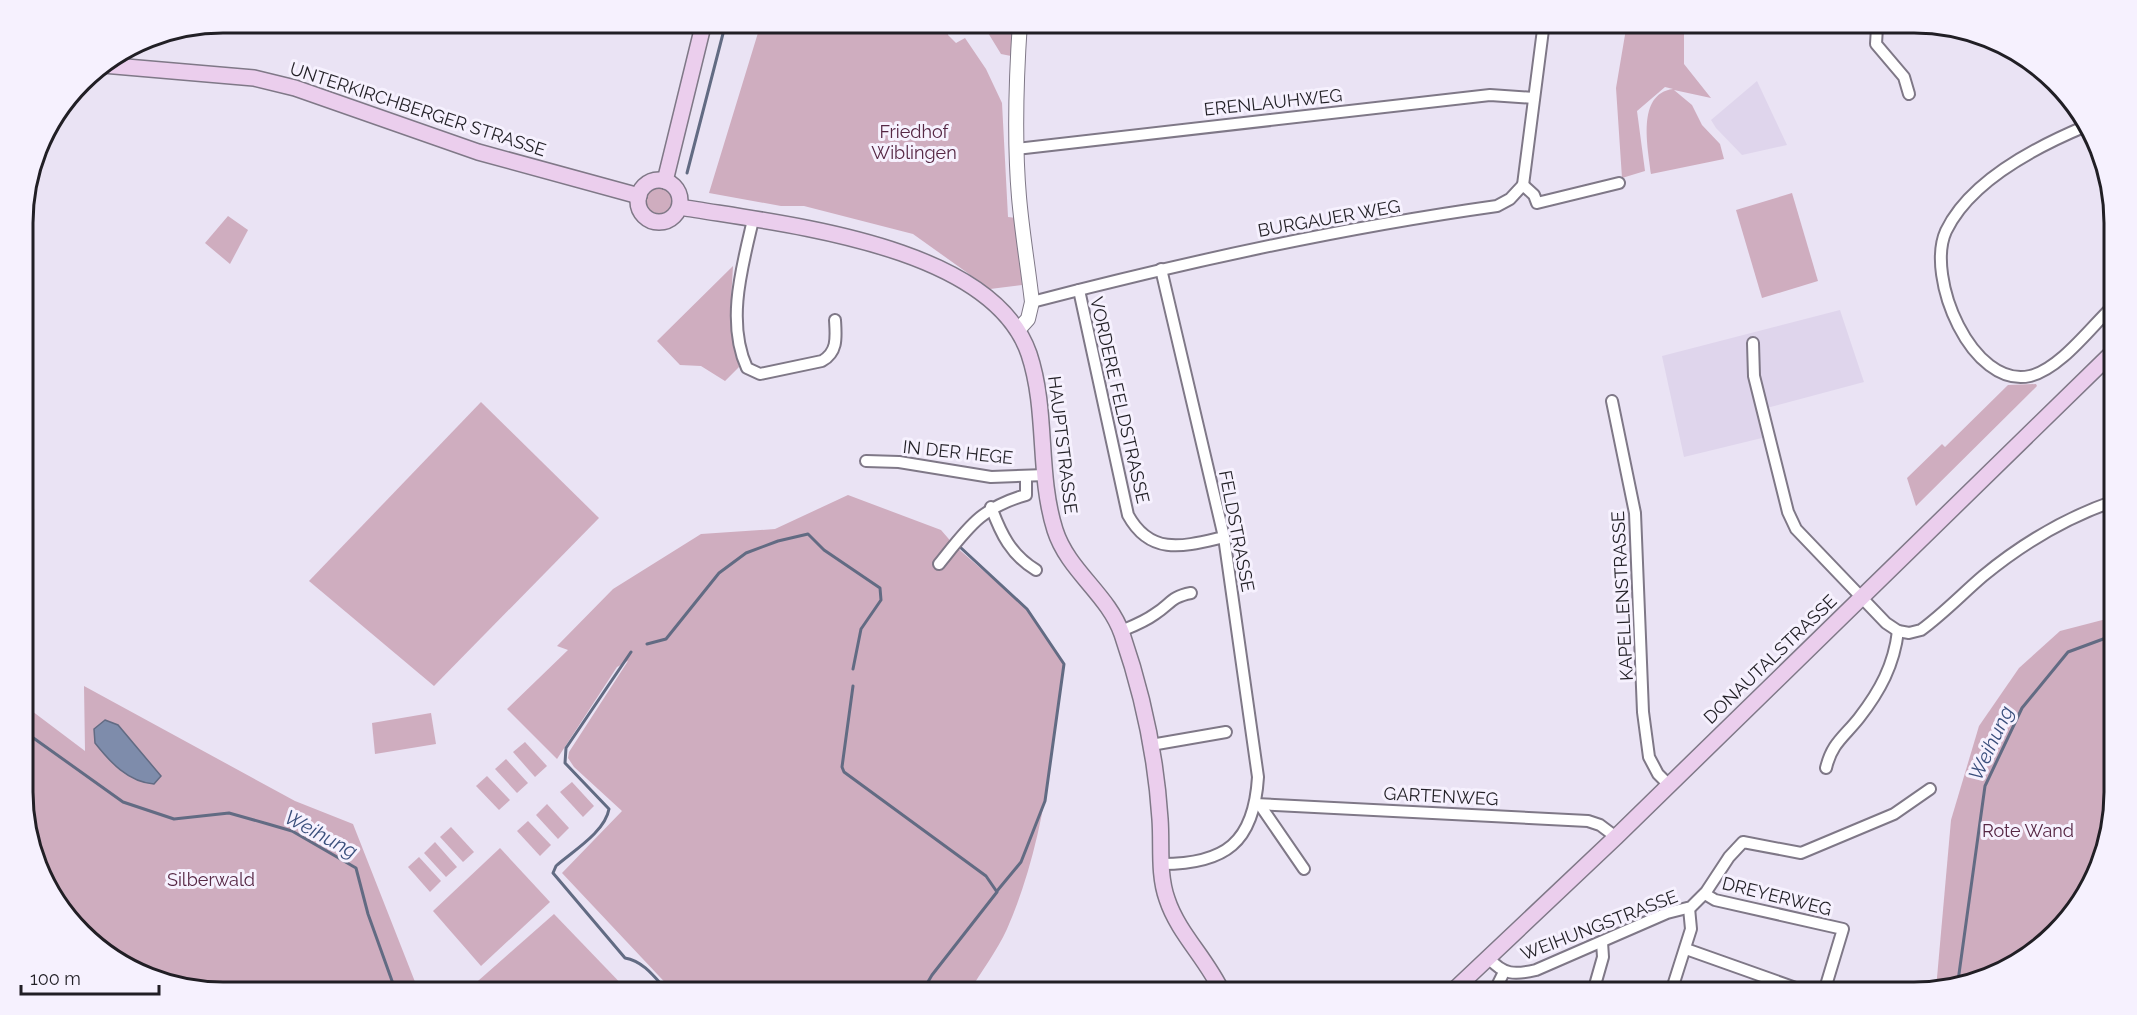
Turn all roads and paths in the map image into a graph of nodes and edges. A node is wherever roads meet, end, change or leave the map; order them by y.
1 (701, 33) edge
2 (1019, 33) edge
3 (1543, 33) edge
4 (1876, 33) edge
5 (116, 66) edge
6 (1909, 94) dead end
7 (1534, 98) junction
8 (2079, 129) edge
9 (1016, 149) junction
10 (666, 181) junction
11 (1618, 183) dead end
12 (1523, 185) junction
13 (639, 196) junction
14 (680, 207) junction
15 (753, 220) junction
16 (1161, 268) junction
17 (1078, 290) junction
18 (1032, 302) junction
19 (2104, 315) edge
20 (835, 320) dead end
21 (1014, 326) junction
22 (1753, 344) dead end
23 (2104, 361) edge
24 (1612, 401) dead end
25 (866, 461) dead end
26 (1046, 475) junction
27 (1026, 476) junction
28 (2104, 505) edge
29 (992, 507) junction
30 (1224, 537) junction
31 (939, 564) dead end
32 (1036, 570) dead end
33 (1191, 593) dead end
34 (1862, 599) junction
35 (1121, 631) junction
36 (1898, 631) junction
37 (1226, 732) dead end
38 (1151, 745) junction
39 (1826, 768) dead end
40 (1669, 785) junction
41 (1930, 789) dead end
42 (1258, 804) junction
43 (1616, 837) junction
44 (1162, 864) junction
45 (1304, 869) dead end
46 (1705, 894) junction
47 (1689, 908) junction
48 (1602, 942) junction
49 (1686, 949) junction
50 (1488, 958) junction
51 (1504, 972) junction
52 (1216, 982) edge
53 (1463, 982) edge
54 (1499, 982) edge
55 (1596, 982) edge
56 (1674, 982) edge
57 (1779, 982) edge
58 (1827, 982) edge

1 - 10 main road
2 - 9 street
3 - 7 street
4 - 6 street
5 - 13 main road, UNTERKIRCHBERGER STRASSE
7 - 9 street, ERENLAUHWEG
7 - 12 street
8 - 19 street
9 - 18 street
10 - 13 main road
10 - 14 main road
11 - 12 street
12 - 16 street, BURGAUER WEG
13 - 14 main road
14 - 15 main road
15 - 20 street
15 - 21 main road
16 - 17 street, BURGAUER WEG
16 - 30 street, FELDSTRASSE
17 - 18 street, BURGAUER WEG
17 - 30 street, VORDERE FELDSTRASSE
18 - 21 street
21 - 26 main road, HAUPTSTRASSE
22 - 34 street
23 - 34 main road, DONAUTALSTRASSE
24 - 40 street, KAPELLENSTRASSE
25 - 27 street, IN DER HEGE
26 - 27 street, IN DER HEGE
26 - 35 main road, HAUPTSTRASSE
27 - 29 street
28 - 36 street
29 - 31 street
29 - 32 street
30 - 42 street, FELDSTRASSE
33 - 35 street
34 - 36 street
34 - 40 main road, DONAUTALSTRASSE
35 - 38 main road, HAUPTSTRASSE
36 - 39 street
37 - 38 street
38 - 44 main road, HAUPTSTRASSE
40 - 43 main road, DONAUTALSTRASSE
41 - 46 street, WEIHUNGSTRASSE
42 - 43 street, GARTENWEG
42 - 44 street, FELDSTRASSE
42 - 45 street
43 - 50 main road, DONAUTALSTRASSE
44 - 52 main road, HAUPTSTRASSE
46 - 47 street, WEIHUNGSTRASSE
46 - 58 street, DREYERWEG
47 - 48 street, WEIHUNGSTRASSE
47 - 49 street
48 - 51 street, WEIHUNGSTRASSE
48 - 55 street
49 - 56 street
49 - 57 street
50 - 51 street, WEIHUNGSTRASSE
50 - 53 main road, DONAUTALSTRASSE
51 - 54 street

